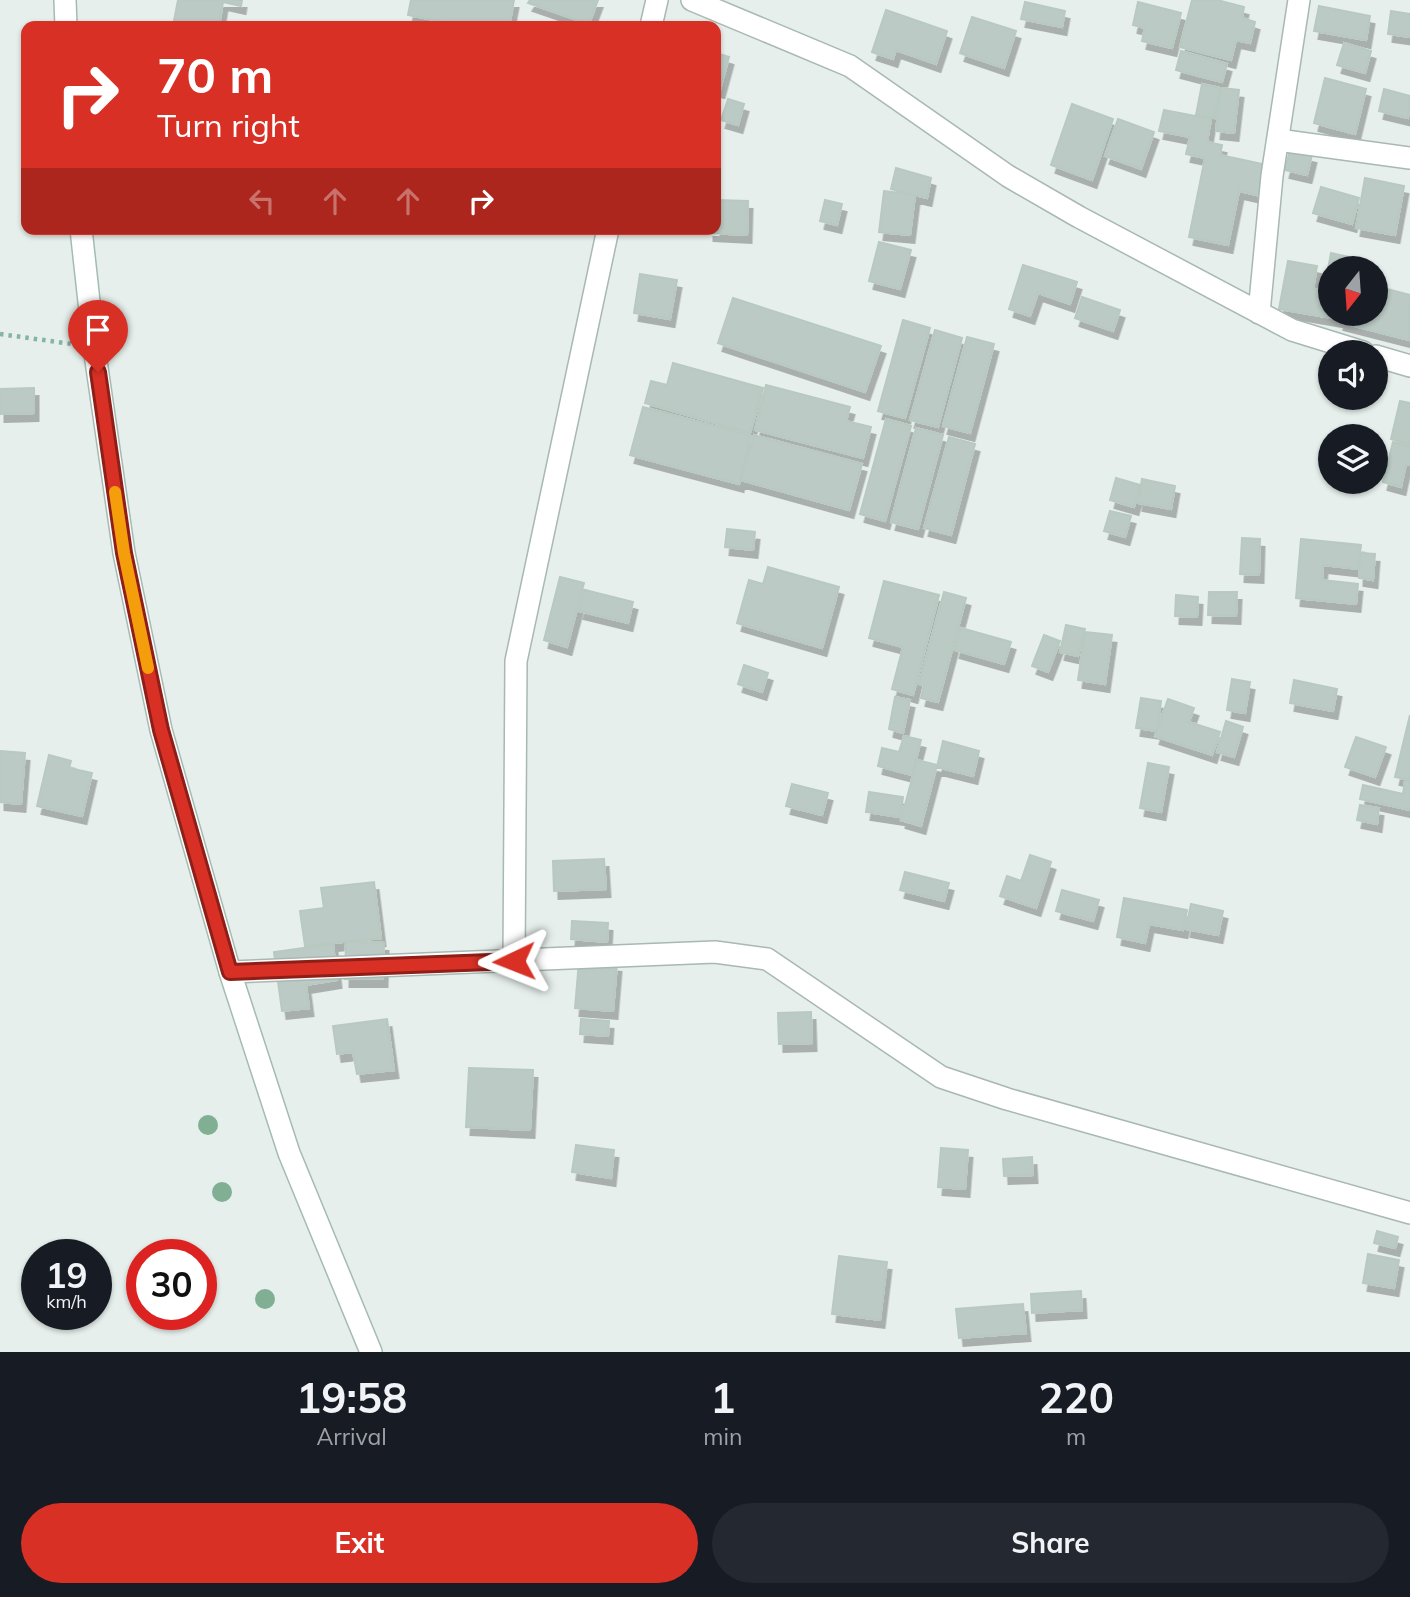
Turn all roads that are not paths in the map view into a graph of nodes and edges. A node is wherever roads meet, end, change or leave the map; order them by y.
1 (65, 0) edge
2 (657, 0) edge
3 (692, 0) edge
4 (1299, 0) edge
5 (66, 21) edge
6 (652, 21) edge
7 (1278, 140) junction
8 (1410, 158) edge
9 (82, 235) edge
10 (607, 235) edge
11 (1259, 313) junction
12 (1324, 340) edge
13 (1388, 360) edge
14 (1410, 366) edge
15 (514, 961) junction
16 (230, 972) junction
17 (1410, 1213) edge
18 (372, 1352) edge

1 - 5 street
2 - 6 street
3 - 11 street
4 - 7 street
7 - 8 street
7 - 11 street
9 - 16 street
10 - 15 street
11 - 12 street
13 - 14 street
15 - 16 street
15 - 17 street
16 - 18 street

